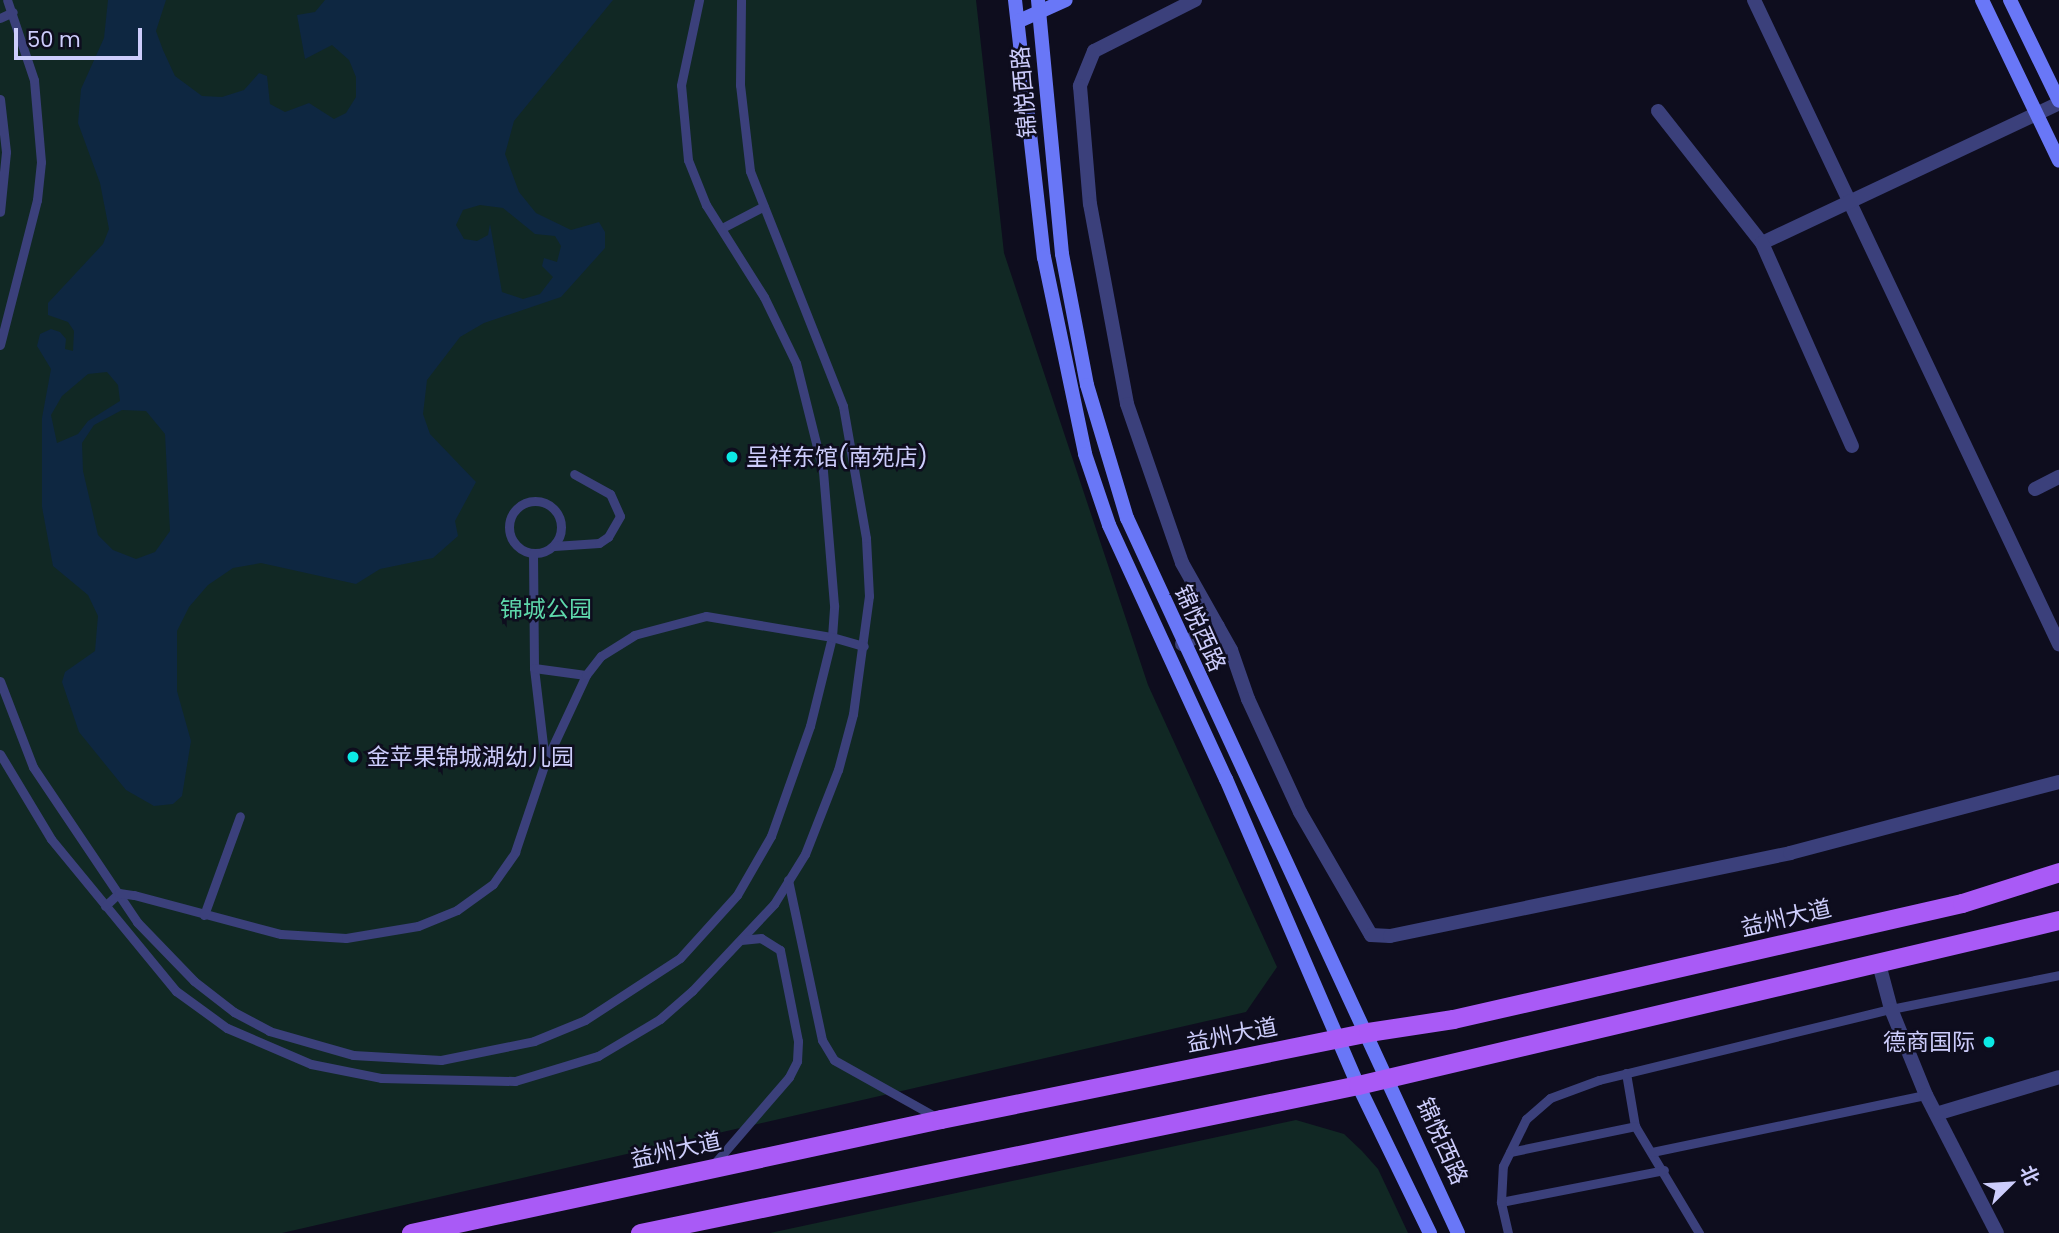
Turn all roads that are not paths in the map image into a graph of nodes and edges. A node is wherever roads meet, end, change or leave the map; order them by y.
1 (7, 0) edge
2 (699, 0) edge
3 (741, 0) edge
4 (1016, 0) edge
5 (1066, 0) edge
6 (1195, 0) edge
7 (1754, 0) edge
8 (1982, 0) edge
9 (2010, 0) edge
10 (1038, 6) edge
11 (13, 12) junction
12 (0, 18) edge
13 (1019, 21) junction
14 (0, 99) edge
15 (2059, 102) edge
16 (1658, 111) dead end
17 (2037, 114) junction
18 (2059, 161) edge
19 (1852, 201) junction
20 (764, 206) junction
21 (0, 212) edge
22 (722, 228) junction
23 (1762, 243) junction
24 (0, 345) edge
25 (1852, 446) dead end
26 (573, 474) dead end
27 (2059, 477) edge
28 (2035, 489) dead end
29 (554, 546) junction
30 (533, 553) junction
31 (1218, 626) junction
32 (832, 636) junction
33 (2059, 643) edge
34 (1182, 644) junction
35 (863, 646) junction
36 (534, 668) junction
37 (586, 675) junction
38 (0, 681) edge
39 (0, 754) edge
40 (545, 763) junction
41 (2059, 782) edge
42 (240, 816) dead end
43 (2059, 872) edge
44 (788, 880) junction
45 (119, 893) junction
46 (105, 906) junction
47 (204, 915) junction
48 (2059, 920) edge
49 (741, 940) junction
50 (1879, 964) junction
51 (2059, 975) edge
52 (1891, 1009) junction
53 (1368, 1032) junction
54 (1338, 1038) junction
55 (1626, 1073) junction
56 (1388, 1077) junction
57 (2059, 1077) edge
58 (1357, 1085) junction
59 (1926, 1096) junction
60 (1936, 1114) junction
61 (941, 1119) junction
62 (1634, 1126) junction
63 (1510, 1152) junction
64 (1651, 1152) junction
65 (711, 1167) junction
66 (1664, 1170) junction
67 (1500, 1202) junction
68 (411, 1233) edge
69 (640, 1233) edge
70 (1430, 1233) edge
71 (1458, 1233) edge
72 (1508, 1233) edge
73 (1699, 1233) edge
74 (1997, 1233) edge

1 - 11 lane
2 - 22 lane
3 - 20 lane
4 - 13 main road, 锦悦西路
5 - 10 main road
6 - 31 street
7 - 19 street
8 - 17 main road
9 - 15 main road
10 - 13 main road
10 - 34 main road, 锦悦西路
11 - 12 lane
11 - 24 lane
13 - 54 main road, 锦悦西路
14 - 21 lane
15 - 17 street
16 - 23 street
17 - 18 main road
17 - 19 street
19 - 23 street
19 - 33 street
20 - 22 lane
20 - 35 lane
22 - 32 lane
23 - 25 street
26 - 29 lane
27 - 28 street
29 - 30 lane
29 - 30 lane
30 - 36 lane
31 - 34 street
31 - 41 street
32 - 35 lane
32 - 37 lane
32 - 45 lane
34 - 53 main road, 锦悦西路
35 - 44 lane
36 - 37 lane
36 - 40 lane
37 - 40 lane
38 - 45 lane
39 - 46 lane
40 - 47 lane
42 - 47 lane
43 - 53 main road, 益州大道
44 - 49 lane
44 - 61 lane
45 - 46 lane
45 - 47 lane
46 - 49 lane
48 - 50 main road
49 - 65 lane
50 - 52 street
50 - 56 main road
51 - 52 lane
52 - 55 lane
52 - 59 street
53 - 54 main road, 益州大道
53 - 56 main road, 锦悦西路
54 - 58 main road, 锦悦西路
54 - 61 main road, 益州大道
55 - 62 lane
55 - 63 lane
56 - 58 main road
56 - 71 main road, 锦悦西路
57 - 60 street
58 - 69 main road
58 - 70 main road, 锦悦西路
59 - 60 street
59 - 64 lane
60 - 74 street
61 - 65 main road, 益州大道
62 - 63 lane
62 - 64 lane
63 - 67 lane
64 - 66 lane
65 - 68 main road, 益州大道
66 - 67 lane
66 - 73 lane
67 - 72 lane

